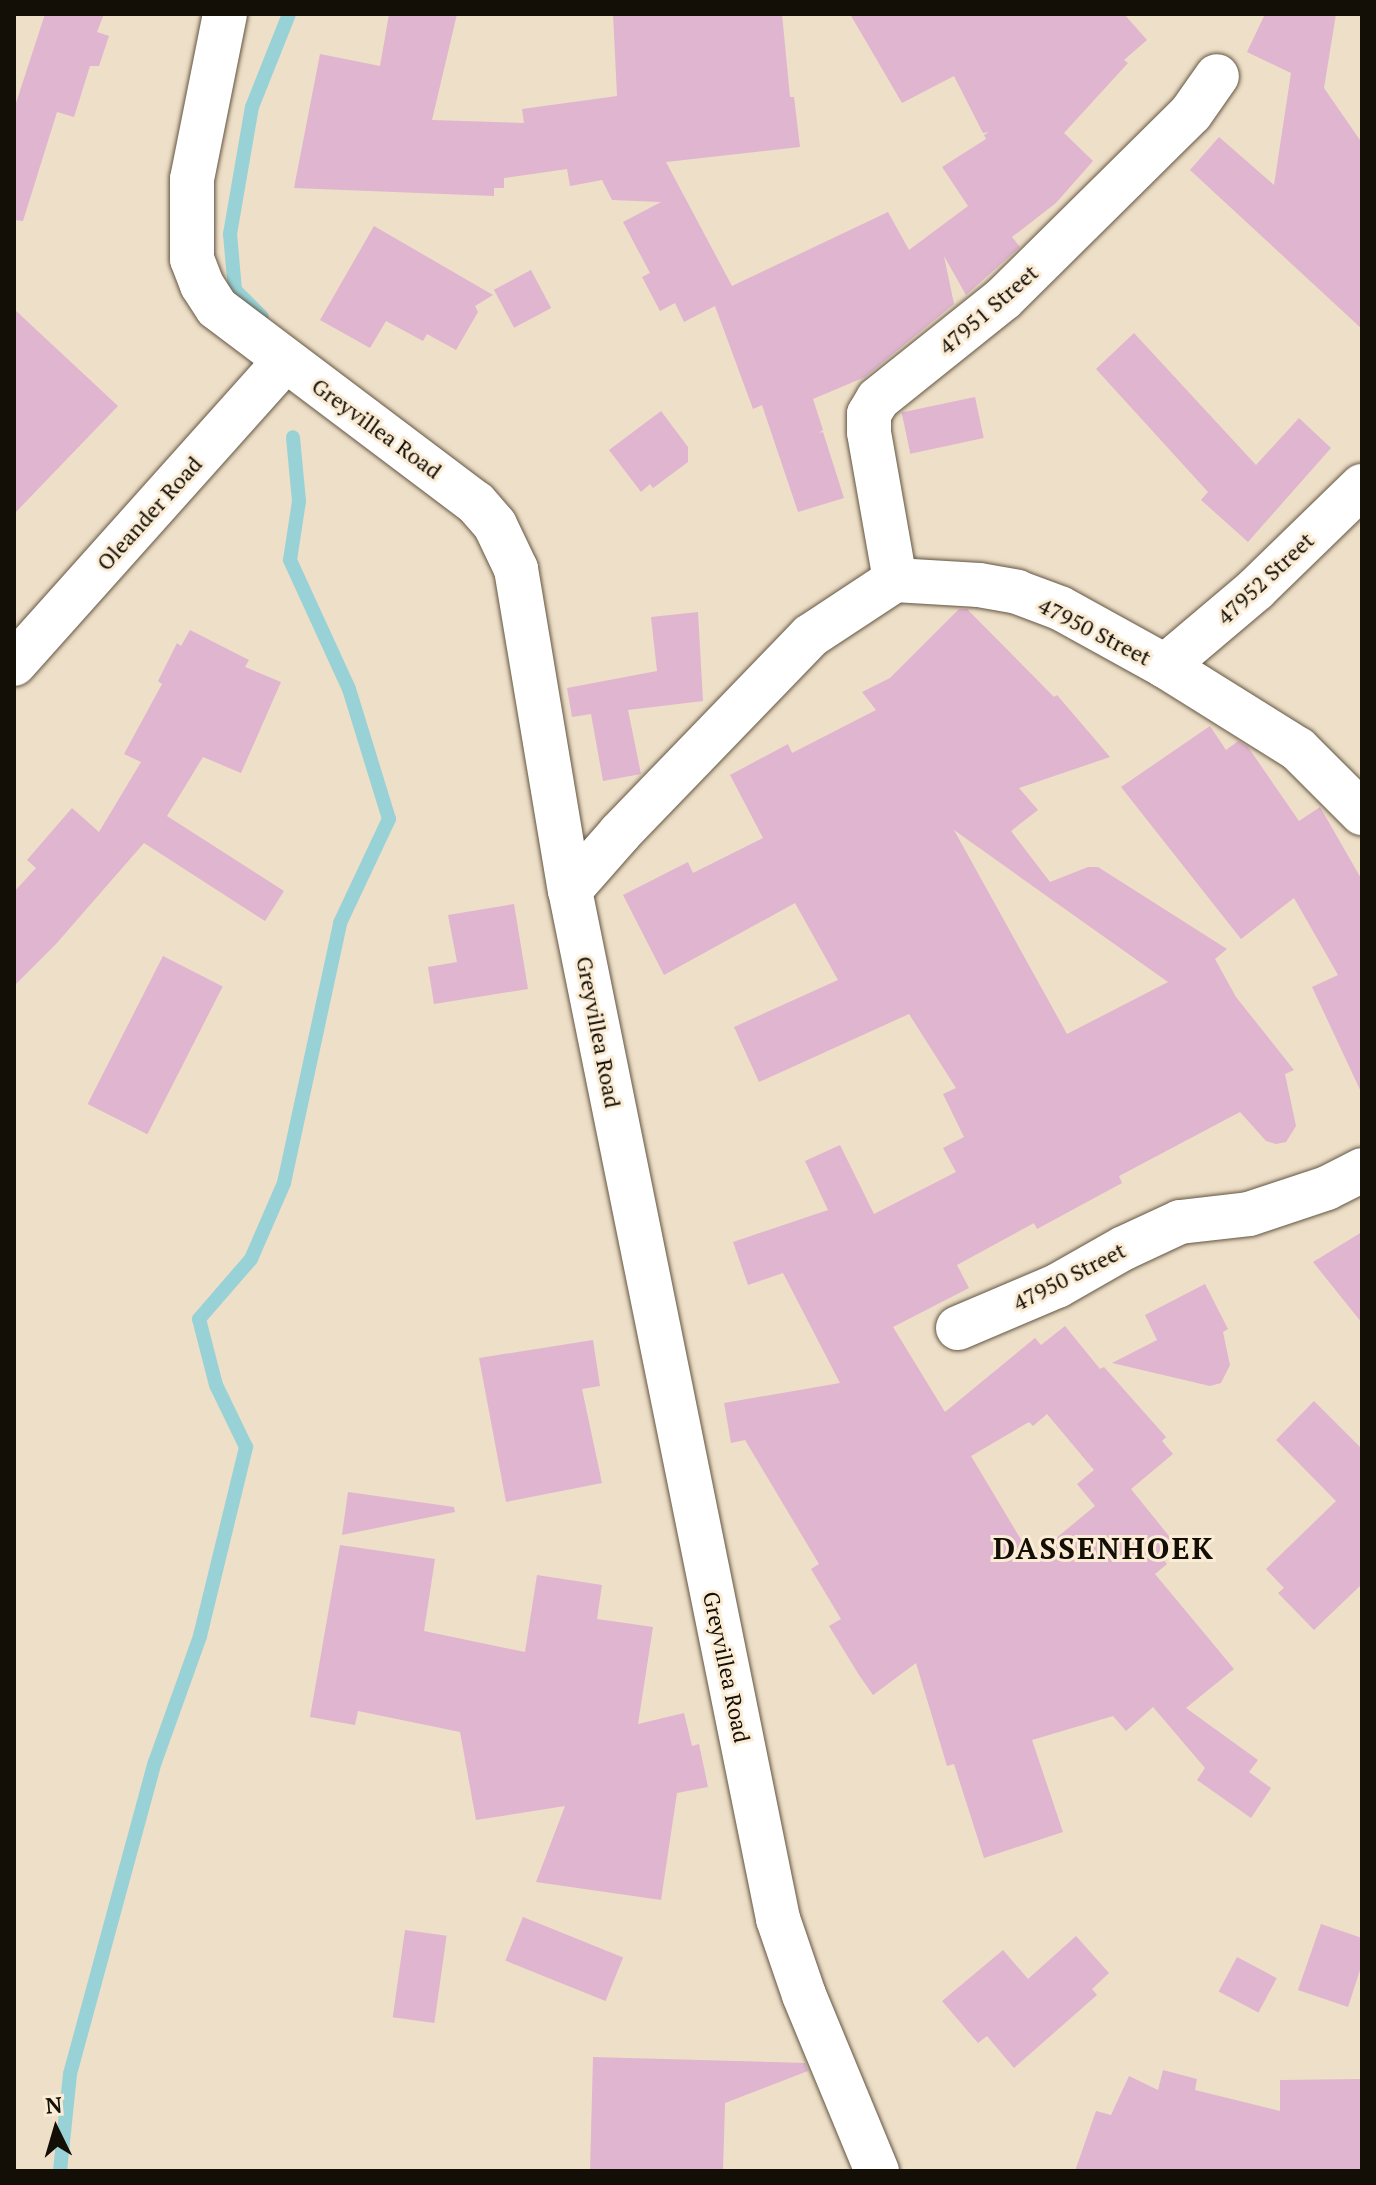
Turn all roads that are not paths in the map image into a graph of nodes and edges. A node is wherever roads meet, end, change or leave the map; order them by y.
1 (225, 14) edge
2 (1217, 76) dead end
3 (285, 361) junction
4 (1362, 486) edge
5 (895, 580) junction
6 (14, 664) edge
7 (1165, 666) junction
8 (1362, 813) edge
9 (570, 890) junction
10 (1362, 1170) edge
11 (958, 1328) dead end
12 (877, 2171) edge

1 - 3 street, Greyvillea Road
2 - 5 street, 47951 Street
3 - 6 street, Oleander Road
3 - 9 street, Greyvillea Road
4 - 7 street, 47952 Street
5 - 7 street, 47950 Street
5 - 9 street
7 - 8 street, 47950 Street
9 - 12 street, Greyvillea Road
10 - 11 street, 47950 Street

